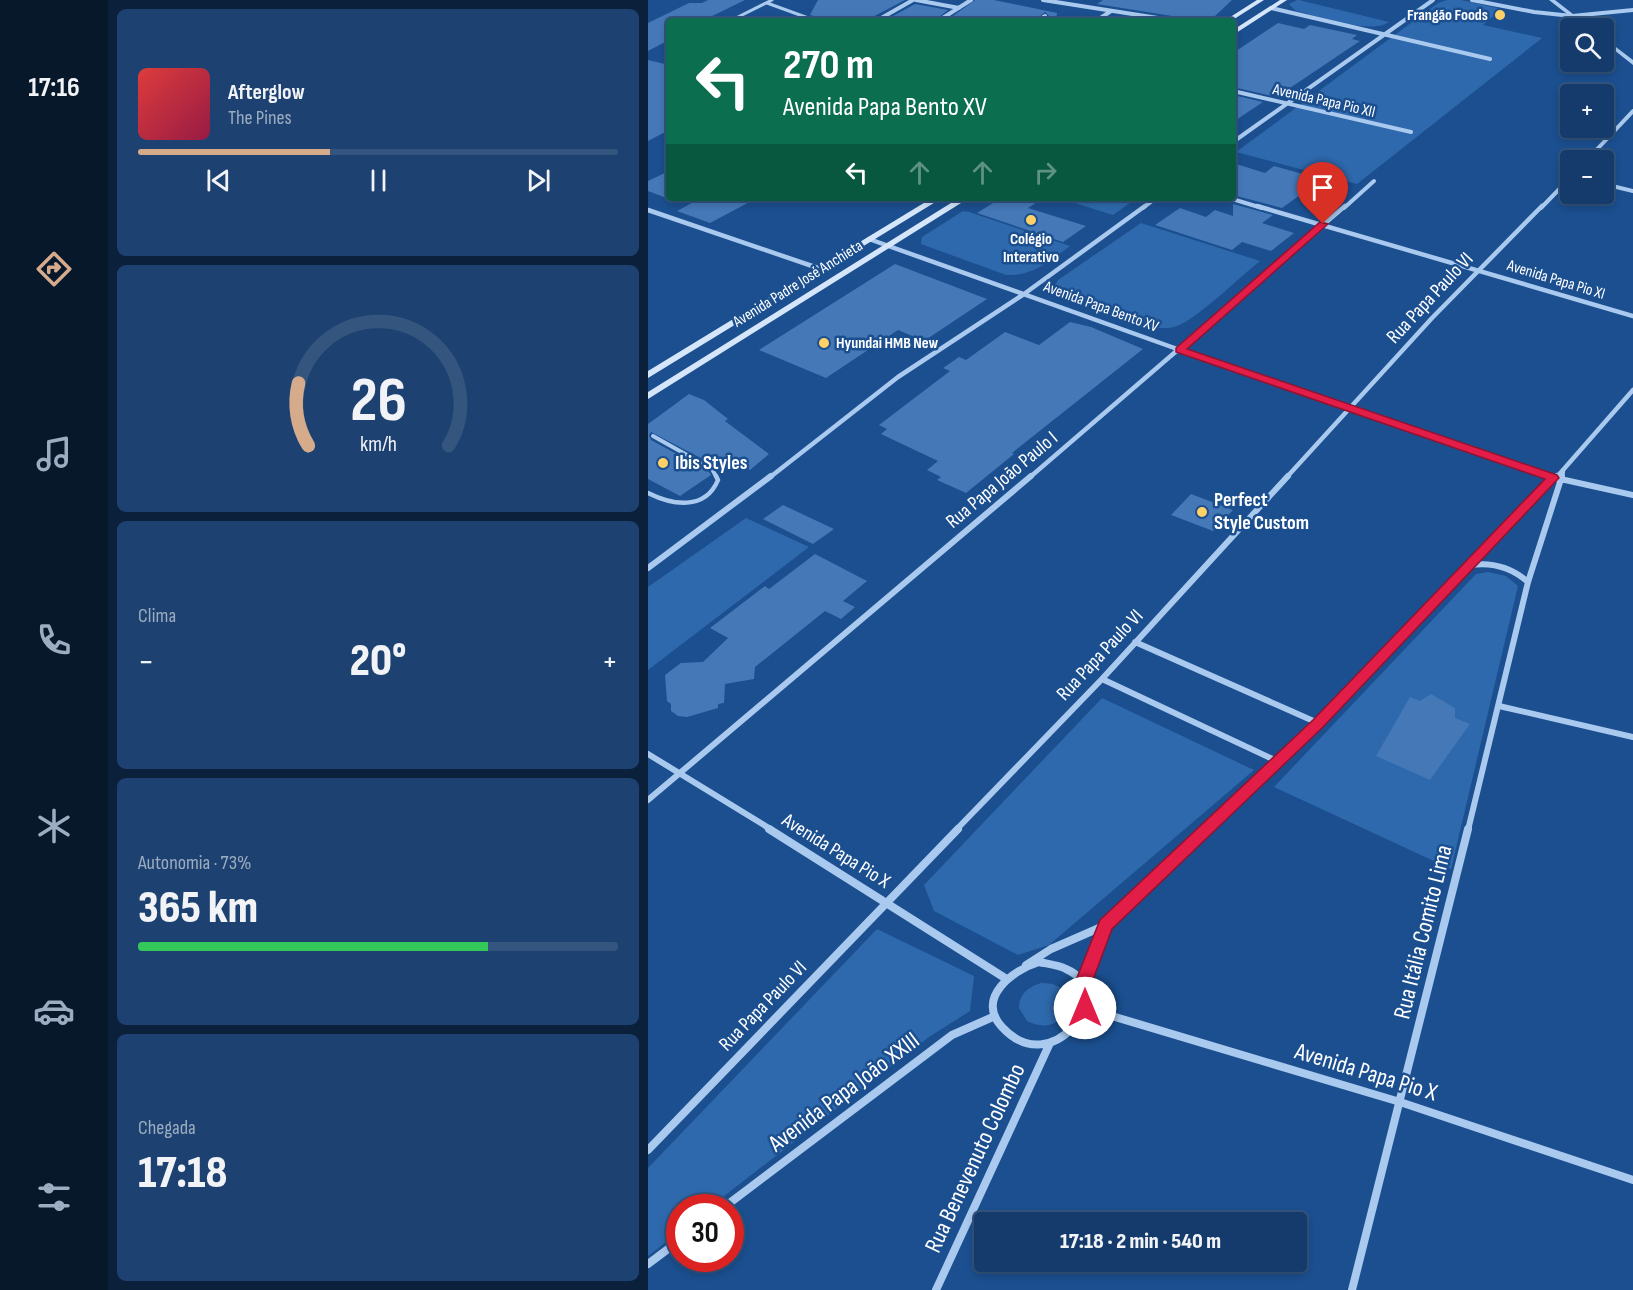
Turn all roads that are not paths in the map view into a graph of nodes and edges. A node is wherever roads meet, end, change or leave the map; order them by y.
1 (772, 0) edge
2 (915, 0) edge
3 (971, 0) edge
4 (1043, 0) edge
5 (1082, 0) edge
6 (1261, 0) edge
7 (1284, 0) edge
8 (1433, 0) edge
9 (1472, 0) edge
10 (1552, 0) edge
11 (767, 3) junction
12 (795, 5) dead end
13 (1076, 5) junction
14 (959, 8) junction
15 (1271, 8) junction
16 (788, 9) junction
17 (1111, 10) junction
18 (1633, 10) edge
19 (1046, 16) dead end
20 (1572, 16) junction
21 (736, 18) edge
22 (809, 18) edge
23 (882, 18) edge
24 (943, 18) edge
25 (1043, 18) edge
26 (1100, 18) edge
27 (1159, 18) edge
28 (1232, 18) edge
29 (1575, 18) edge
30 (1236, 31) edge
31 (1384, 36) junction
32 (1614, 48) edge
33 (1490, 59) dead end
34 (1633, 63) edge
35 (1236, 92) edge
36 (1285, 105) junction
37 (1633, 111) edge
38 (1411, 132) dead end
39 (1236, 140) edge
40 (1596, 150) edge
41 (1374, 181) dead end
42 (1614, 186) edge
43 (1560, 187) edge
44 (1633, 191) edge
45 (1236, 200) edge
46 (933, 201) edge
47 (960, 201) edge
48 (1152, 201) edge
49 (648, 210) edge
50 (1323, 224) junction
51 (869, 239) junction
52 (886, 246) junction
53 (821, 269) junction
54 (1479, 270) junction
55 (1024, 294) junction
56 (1633, 316) edge
57 (1180, 350) junction
58 (648, 375) edge
59 (1633, 390) edge
60 (648, 396) edge
61 (1351, 409) junction
62 (653, 436) dead end
63 (1563, 470) junction
64 (1553, 478) junction
65 (1562, 480) junction
66 (648, 493) edge
67 (1633, 495) edge
68 (1469, 565) junction
69 (648, 568) edge
70 (1528, 582) junction
71 (1135, 642) junction
72 (1102, 679) junction
73 (1499, 706) junction
74 (1318, 723) junction
75 (1633, 737) edge
76 (648, 754) edge
77 (1279, 762) junction
78 (680, 771) junction
79 (648, 800) edge
80 (885, 902) junction
81 (1106, 925) junction
82 (1026, 965) junction
83 (1005, 978) junction
84 (1083, 985) junction
85 (1085, 1008) junction
86 (995, 1016) junction
87 (1050, 1043) junction
88 (1400, 1102) junction
89 (648, 1150) edge
90 (1633, 1180) edge
91 (742, 1194) edge
92 (666, 1250) edge
93 (648, 1264) edge
94 (936, 1290) edge
95 (1352, 1290) edge

1 - 11 lane
2 - 14 street
2 - 23 street
3 - 14 street
4 - 13 street
5 - 13 street
6 - 28 main road
7 - 15 main road
8 - 31 street
9 - 20 street
10 - 20 street
11 - 16 lane
11 - 21 lane
12 - 16 lane
13 - 17 street
14 - 24 street
15 - 30 main road
15 - 31 street
16 - 22 lane
17 - 26 street
17 - 27 street
18 - 20 street
19 - 25 street
20 - 29 street
31 - 33 street
31 - 36 street
32 - 34 street
35 - 36 street, Avenida Papa Pio XII
36 - 38 street, Avenida Papa Pio XII
36 - 39 street
37 - 40 street
41 - 50 street, Rua Papa João Paulo I
42 - 44 street
43 - 54 street, Rua Papa Paulo VI
45 - 50 street, Avenida Papa Pio XI
46 - 51 main road, Avenida Padre José Anchieta
47 - 52 main road, Avenida Padre José Anchieta
48 - 55 street
49 - 53 street
50 - 54 street, Avenida Papa Pio XI
50 - 57 street, Rua Papa João Paulo I
51 - 52 street, Avenida Papa Bento XV
51 - 53 main road, Avenida Padre José Anchieta
52 - 55 street, Avenida Papa Bento XV
52 - 60 main road, Avenida Padre José Anchieta
53 - 58 main road, Avenida Padre José Anchieta
54 - 56 street, Avenida Papa Pio XI
54 - 61 street, Rua Papa Paulo VI
55 - 57 street, Avenida Papa Bento XV
55 - 69 street
57 - 61 street, Avenida Papa Bento XV
57 - 78 street, Rua Papa João Paulo I
59 - 63 street
61 - 64 street, Avenida Papa Bento XV
61 - 71 street, Rua Papa Paulo VI
62 - 66 lane
63 - 64 street
63 - 65 street
64 - 65 street, Avenida Papa Bento XV
64 - 68 street
65 - 67 street, Avenida Papa Bento XV
65 - 70 street, Rua Itália Comito Lima
68 - 70 street
68 - 74 street
70 - 73 street, Rua Itália Comito Lima
71 - 72 street, Rua Papa Paulo VI
71 - 74 street
72 - 77 street
72 - 80 street, Rua Papa Paulo VI
73 - 75 street
73 - 88 street, Rua Itália Comito Lima
74 - 77 street
76 - 78 street, Avenida Papa Pio X
77 - 81 street
78 - 79 street, Rua Papa João Paulo I
78 - 80 street, Avenida Papa Pio X
80 - 83 street, Avenida Papa Pio X
80 - 89 street, Rua Papa Paulo VI
81 - 82 street
81 - 84 street
82 - 83 street
82 - 84 street
83 - 86 street
84 - 85 street
85 - 87 street
85 - 88 street, Avenida Papa Pio X
86 - 87 street
86 - 91 street, Avenida Papa João XXIII
87 - 94 street, Rua Benevenuto Colombo
88 - 90 street, Avenida Papa Pio X
88 - 95 street, Rua Itália Comito Lima
92 - 93 street

